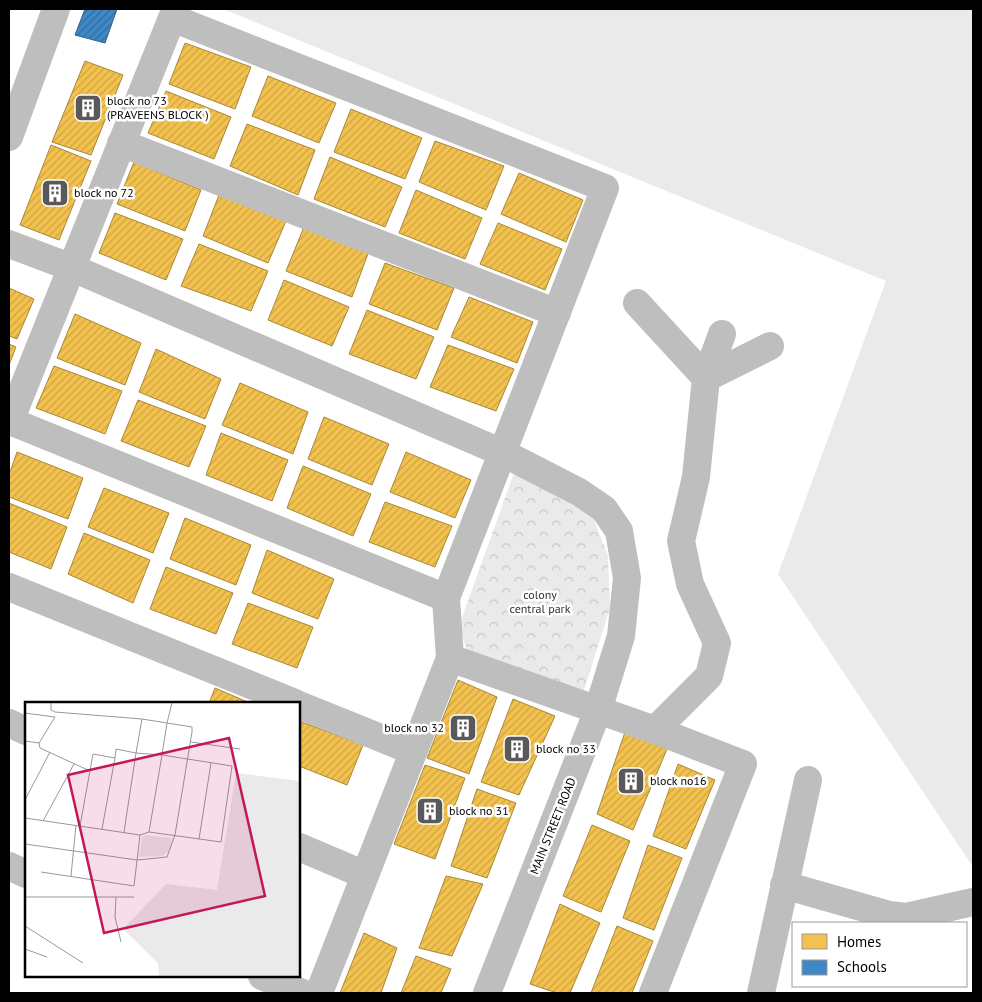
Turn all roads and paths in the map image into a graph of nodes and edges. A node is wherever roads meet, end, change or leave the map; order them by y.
1 (56, 9) edge
2 (9, 137) edge
3 (121, 143) junction
4 (9, 244) edge
5 (70, 267) junction
6 (637, 303) dead end
7 (557, 313) junction
8 (722, 334) dead end
9 (770, 346) dead end
10 (706, 378) junction
11 (9, 421) edge
12 (503, 453) junction
13 (9, 587) edge
14 (446, 598) junction
15 (450, 658) junction
16 (293, 702) edge
17 (300, 705) edge
18 (598, 710) junction
19 (9, 723) edge
20 (655, 730) junction
21 (25, 731) edge
22 (413, 751) junction
23 (808, 780) dead end
24 (300, 847) edge
25 (9, 866) edge
26 (25, 874) edge
27 (365, 875) junction
28 (784, 885) junction
29 (973, 902) edge
30 (264, 977) edge
31 (302, 993) edge
32 (319, 993) edge
33 (487, 993) edge
34 (654, 993) edge
35 (761, 993) edge

1 - 2 street
3 - 5 street
3 - 7 street
3 - 7 street
4 - 5 street, MAIN STREET ROAD
5 - 11 street
5 - 12 street, MAIN STREET ROAD
6 - 10 street
7 - 12 street
8 - 10 street
9 - 10 street
10 - 20 street
11 - 14 street
12 - 14 street
12 - 18 street, MAIN STREET ROAD
13 - 16 street
14 - 15 street
15 - 18 street
15 - 22 street
17 - 22 street
18 - 20 street
18 - 33 street, MAIN STREET ROAD
19 - 21 street
20 - 34 street
22 - 27 street
23 - 28 street
24 - 27 street
25 - 26 street
27 - 32 street
28 - 29 street
28 - 35 street
30 - 31 street

